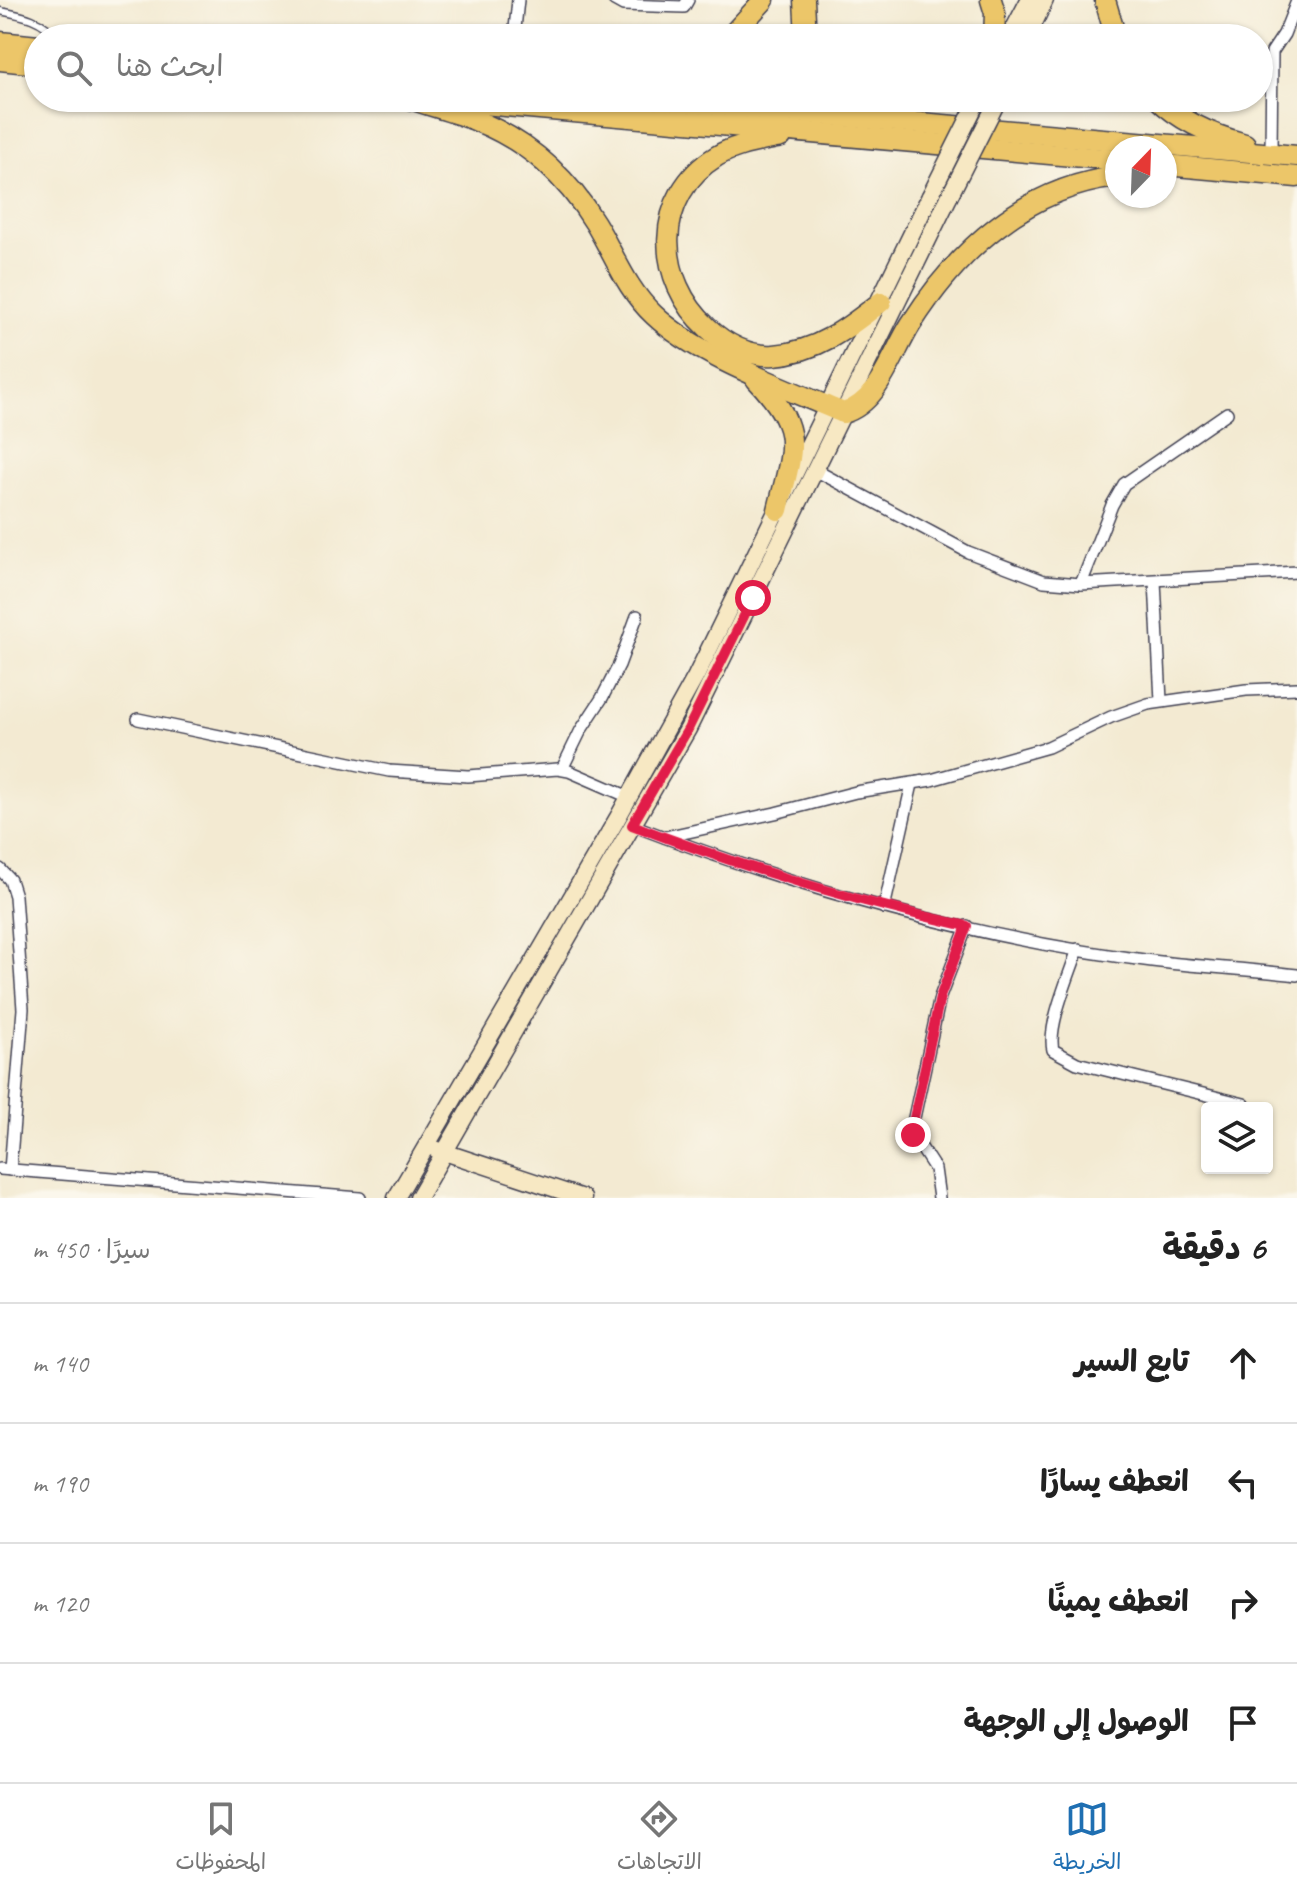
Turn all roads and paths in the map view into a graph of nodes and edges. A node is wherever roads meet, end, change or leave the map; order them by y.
1 (518, 0) edge
2 (614, 0) edge
3 (688, 0) edge
4 (764, 0) edge
5 (804, 0) edge
6 (991, 0) edge
7 (1029, 0) edge
8 (1045, 0) edge
9 (1105, 0) edge
10 (1297, 1) edge
11 (0, 11) edge
12 (42, 24) edge
13 (515, 24) edge
14 (742, 24) edge
15 (805, 24) edge
16 (995, 24) edge
17 (1016, 24) edge
18 (1034, 24) edge
19 (1112, 24) edge
20 (0, 42) edge
21 (24, 45) edge
22 (1273, 50) edge
23 (0, 60) edge
24 (24, 63) edge
25 (1273, 70) edge
26 (450, 112) edge
27 (569, 112) edge
28 (784, 112) edge
29 (882, 112) edge
30 (972, 112) edge
31 (992, 112) edge
32 (1174, 112) edge
33 (932, 126) junction
34 (797, 132) junction
35 (1284, 154) edge
36 (1105, 159) edge
37 (1177, 166) edge
38 (1206, 169) junction
39 (1177, 171) edge
40 (1297, 177) edge
41 (1105, 178) edge
42 (881, 302) junction
43 (751, 373) junction
44 (835, 410) junction
45 (1227, 413) dead end
46 (815, 470) junction
47 (778, 510) junction
48 (1297, 572) edge
49 (1155, 581) junction
50 (1081, 584) junction
51 (637, 616) dead end
52 (1297, 688) edge
53 (1161, 701) junction
54 (138, 719) dead end
55 (562, 769) junction
56 (912, 784) junction
57 (629, 797) junction
58 (632, 825) junction
59 (664, 837) junction
60 (0, 869) edge
61 (884, 908) junction
62 (967, 926) junction
63 (1078, 949) junction
64 (1297, 975) edge
65 (1236, 1102) edge
66 (427, 1145) junction
67 (443, 1153) junction
68 (5, 1169) edge
69 (332, 1197) edge
70 (360, 1198) edge
71 (396, 1198) edge
72 (418, 1198) edge
73 (583, 1198) edge
74 (939, 1198) edge

1 - 13 street
2 - 3 street
4 - 14 highway
5 - 15 highway
6 - 16 highway
7 - 17 main road
8 - 18 main road
9 - 19 highway
10 - 22 street
11 - 12 lane
20 - 21 highway
23 - 24 highway
25 - 35 street
26 - 43 highway
27 - 34 highway
28 - 33 highway
29 - 33 highway
30 - 42 main road, bridge
31 - 44 main road, bridge
32 - 35 highway
33 - 35 highway
34 - 36 highway
34 - 42 highway
37 - 38 highway
38 - 39 highway
38 - 40 highway
41 - 44 highway
42 - 44 main road
43 - 44 highway
43 - 47 highway
44 - 46 main road
44 - 47 main road
45 - 50 street
46 - 50 street
46 - 58 main road
47 - 57 main road
48 - 49 street
49 - 50 street
49 - 53 street
51 - 55 street
52 - 53 street
53 - 56 street
54 - 55 street
55 - 57 street
56 - 59 street
56 - 61 street
57 - 66 main road
58 - 59 street
58 - 67 main road
59 - 61 street
60 - 68 street
61 - 62 street
62 - 63 street
62 - 74 street
63 - 64 street
63 - 65 street
66 - 67 main road
66 - 71 main road
67 - 72 main road
67 - 73 main road
68 - 69 street
69 - 70 street

